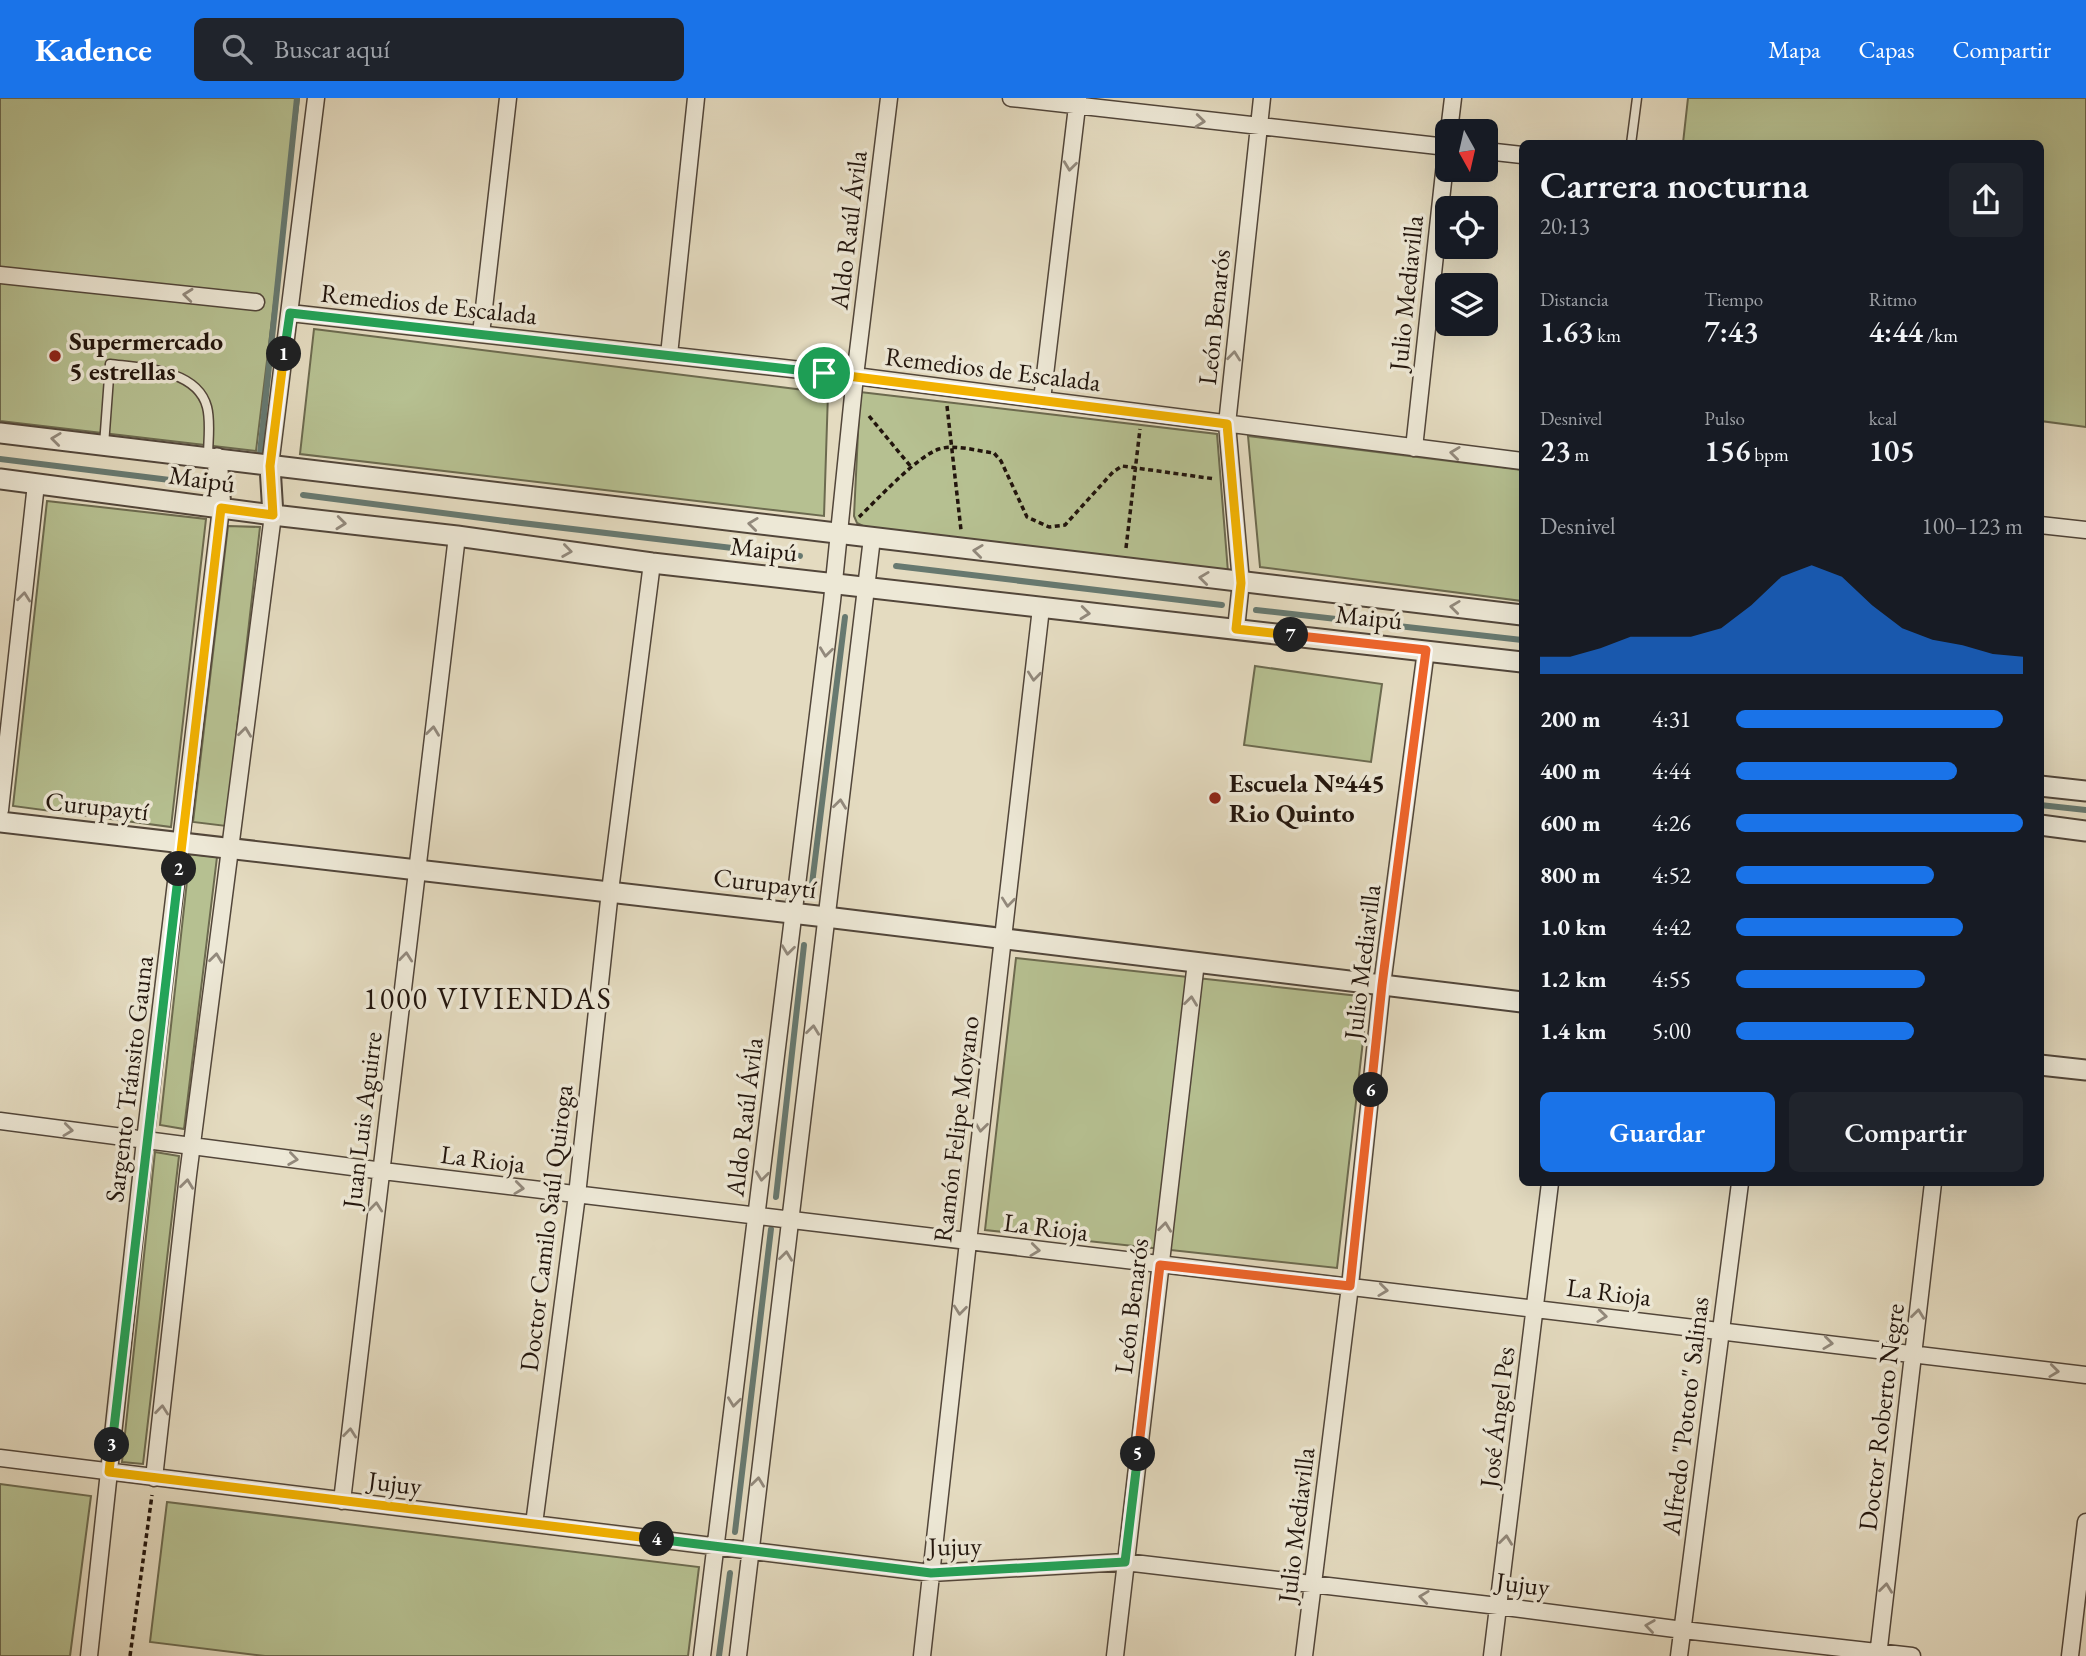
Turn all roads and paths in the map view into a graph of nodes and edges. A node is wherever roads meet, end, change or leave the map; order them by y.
1 (316, 98) edge
2 (508, 98) edge
3 (696, 98) edge
4 (889, 98) edge
5 (1011, 98) edge
6 (1262, 98) edge
7 (1453, 98) edge
8 (1637, 98) edge
9 (1077, 102) edge
10 (1450, 119) edge
11 (1258, 127) junction
12 (1632, 140) edge
13 (1435, 145) edge
14 (1498, 152) edge
15 (1519, 155) edge
16 (1443, 182) edge
17 (0, 275) edge
18 (256, 302) dead end
19 (290, 313) junction
20 (481, 334) junction
21 (669, 355) junction
22 (855, 376) junction
23 (1042, 400) junction
24 (947, 407) dead end
25 (864, 424) dead end
26 (1227, 424) junction
27 (1152, 430) dead end
28 (0, 433) edge
29 (104, 445) junction
30 (1414, 447) junction
31 (952, 448) junction
32 (212, 458) junction
33 (1519, 461) edge
34 (270, 466) junction
35 (912, 468) junction
36 (1135, 468) junction
37 (1216, 469) dead end
38 (0, 479) edge
39 (36, 484) junction
40 (221, 508) junction
41 (858, 511) dead end
42 (273, 515) junction
43 (859, 517) junction
44 (2044, 525) edge
45 (868, 530) junction
46 (2086, 530) edge
47 (962, 534) dead end
48 (839, 535) junction
49 (457, 536) junction
50 (1126, 555) dead end
51 (652, 563) junction
52 (1241, 583) junction
53 (834, 584) junction
54 (867, 587) junction
55 (1041, 608) junction
56 (1519, 615) edge
57 (1236, 629) junction
58 (1426, 650) junction
59 (1519, 662) edge
60 (2044, 786) edge
61 (2086, 791) edge
62 (0, 810) edge
63 (0, 822) edge
64 (2044, 826) edge
65 (2086, 831) edge
66 (181, 842) junction
67 (230, 847) junction
68 (416, 869) junction
69 (610, 891) junction
70 (793, 913) junction
71 (826, 917) junction
72 (1004, 939) junction
73 (1196, 962) junction
74 (1382, 985) junction
75 (1519, 1002) edge
76 (2044, 1065) edge
77 (2086, 1070) edge
78 (0, 1121) edge
79 (145, 1140) junction
80 (192, 1145) junction
81 (383, 1171) junction
82 (1550, 1186) edge
83 (1740, 1186) edge
84 (1933, 1186) edge
85 (577, 1195) junction
86 (758, 1215) junction
87 (791, 1220) junction
88 (968, 1242) junction
89 (1160, 1265) junction
90 (1350, 1286) junction
91 (1535, 1308) junction
92 (1721, 1330) junction
93 (1913, 1354) junction
94 (2086, 1375) edge
95 (0, 1458) edge
96 (109, 1472) junction
97 (154, 1478) junction
98 (342, 1501) junction
99 (2086, 1522) edge
100 (534, 1524) junction
101 (716, 1546) junction
102 (750, 1550) junction
103 (1125, 1562) junction
104 (931, 1573) junction
105 (1313, 1583) junction
106 (1498, 1606) junction
107 (1683, 1630) junction
108 (1878, 1654) edge
109 (89, 1656) edge
110 (130, 1656) edge
111 (702, 1656) edge
112 (738, 1656) edge
113 (922, 1656) edge
114 (1115, 1656) edge
115 (1304, 1656) edge
116 (1492, 1656) edge
117 (1679, 1656) edge
118 (1912, 1656) edge
119 (2070, 1656) edge

1 - 19 street
2 - 20 street
3 - 21 street
4 - 22 street, Aldo Raúl Ávila
5 - 9 street
6 - 11 street, León Benarós
7 - 10 street
8 - 12 lane
9 -> 11 street
9 -> 23 street
11 - 13 street
26 -> 11 street, León Benarós
14 - 15 street
16 - 30 street, Julio Mediavilla
18 -> 17 street
19 - 20 street, Remedios de Escalada
19 - 34 street
20 - 21 street, Remedios de Escalada
21 - 22 street, Remedios de Escalada
22 - 23 street, Remedios de Escalada
22 - 48 street, Aldo Raúl Ávila
23 - 26 street, Remedios de Escalada
24 - 31 path
25 - 35 path
26 - 30 street, Remedios de Escalada
26 - 52 street, León Benarós
27 - 36 path
29 -> 28 street, Maipú
29 - 32 street, Maipú
29 - 32 lane
33 -> 30 street, Remedios de Escalada
31 - 35 path
31 - 36 path
31 - 47 path
32 - 34 street, Maipú
32 - 40 street
34 - 42 street
48 -> 34 street, Maipú
35 - 43 path
36 - 37 path
36 - 50 path
38 - 39 street, Maipú
39 - 40 street, Maipú
62 -> 39 street
40 - 42 street, Maipú
40 - 66 street, Sargento Tránsito Gauna
41 - 43 path
42 -> 49 street, Maipú
67 -> 42 street
43 - 45 path
44 - 46 street
45 - 48 street, Maipú
52 -> 45 street, Maipú
45 - 54 street
48 - 53 street, Aldo Raúl Ávila
49 -> 51 street, Maipú
68 -> 49 street, Juan Luis Aguirre
51 - 53 street, Maipú
51 - 69 street, Doctor Camilo Saúl Quiroga
56 -> 52 street, Maipú
52 - 57 street, León Benarós
53 - 54 street, Maipú
53 -> 70 street, Aldo Raúl Ávila
54 - 55 street, Maipú
71 -> 54 street
55 -> 57 street, Maipú
55 -> 72 street, Ramón Felipe Moyano
57 - 58 street, Maipú
58 - 59 street, Maipú
58 - 74 street, Julio Mediavilla
60 - 61 street
63 - 66 street, Curupaytí
64 - 65 street
66 - 67 street, Curupaytí
66 - 79 street, Sargento Tránsito Gauna
67 - 68 street, Curupaytí
80 -> 67 street
68 - 69 street, Curupaytí
81 -> 68 street, Juan Luis Aguirre
69 - 70 street, Curupaytí
69 - 85 street, Doctor Camilo Saúl Quiroga
70 - 71 street, Curupaytí
70 -> 86 street, Aldo Raúl Ávila
71 - 72 street, Curupaytí
87 -> 71 street
72 - 73 street, Curupaytí
72 -> 88 street, Ramón Felipe Moyano
73 - 74 street, Curupaytí
89 -> 73 street, León Benarós
74 - 75 street, Curupaytí
74 - 90 street, Julio Mediavilla
76 - 77 street
78 -> 79 street, La Rioja
79 - 80 street, La Rioja
79 - 96 street, Sargento Tránsito Gauna
80 -> 81 street, La Rioja
97 -> 80 street
81 -> 85 street, La Rioja
98 -> 81 street, Juan Luis Aguirre
82 - 91 street, José Ángel Pes
83 - 92 street, Alfredo "Pototo" Salinas
93 -> 84 street, Doctor Roberto Negre
85 - 86 street, La Rioja
85 - 100 street, Doctor Camilo Saúl Quiroga
86 - 87 street, La Rioja
86 -> 101 street, Aldo Raúl Ávila
87 - 88 street, La Rioja
102 -> 87 street
88 -> 89 street, La Rioja
88 -> 104 street, Ramón Felipe Moyano
89 - 90 street, La Rioja
89 - 103 street, León Benarós
90 -> 91 street, La Rioja
90 - 105 street, Julio Mediavilla
91 -> 92 street, La Rioja
106 -> 91 street, José Ángel Pes
92 -> 93 street, La Rioja
92 - 107 street, Alfredo "Pototo" Salinas
93 -> 94 street, La Rioja
108 -> 93 street, Doctor Roberto Negre
95 - 96 street, Jujuy
96 - 97 street, Jujuy
96 - 109 street, Sargento Tránsito Gauna
97 - 98 street, Jujuy
97 - 110 path
98 - 100 street, Jujuy
99 - 119 street
100 - 101 street, Jujuy
101 - 102 street, Jujuy
101 - 111 street, Aldo Raúl Ávila
102 - 104 street, Jujuy
102 - 112 street
103 - 104 street, Jujuy
103 - 105 street, Jujuy
103 - 114 street, León Benarós
104 - 113 street, Ramón Felipe Moyano
106 -> 105 street, Jujuy
105 - 115 street, Julio Mediavilla
107 -> 106 street, Jujuy
106 - 116 street, José Ángel Pes
107 - 108 street, Jujuy
107 - 117 street, Alfredo "Pototo" Salinas
108 - 118 street, Jujuy

